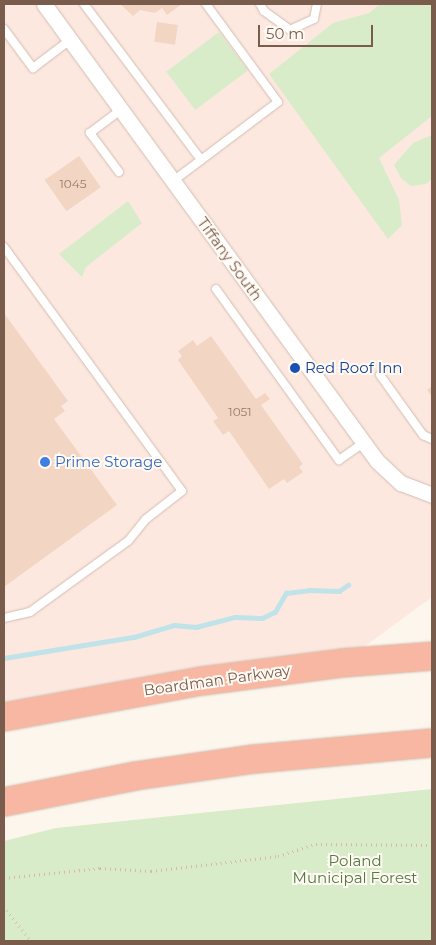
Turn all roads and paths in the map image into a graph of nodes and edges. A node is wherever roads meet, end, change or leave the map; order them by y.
1 (44, 4) edge
2 (84, 4) edge
3 (206, 4) edge
4 (260, 4) edge
5 (317, 4) edge
6 (4, 29) edge
7 (70, 40) junction
8 (121, 110) junction
9 (201, 160) junction
10 (119, 172) dead end
11 (173, 180) junction
12 (4, 246) edge
13 (216, 289) dead end
14 (380, 375) dead end
15 (432, 440) edge
16 (365, 442) junction
17 (432, 495) edge
18 (4, 618) edge
19 (430, 655) edge
20 (4, 717) edge
21 (432, 743) edge
22 (4, 802) edge
23 (432, 845) edge
24 (4, 878) edge
25 (4, 906) edge
26 (31, 941) edge

1 - 7 street, Tiffany South
2 - 9 lane
3 - 9 lane
4 - 5 lane
6 - 7 lane
7 - 8 street, Tiffany South
8 - 10 lane
8 - 11 street, Tiffany South
9 - 11 lane
11 - 16 street, Tiffany South
12 - 18 lane
13 - 16 lane
14 - 15 lane
16 - 17 street, Tiffany South
19 - 20 highway, Boardman Parkway
21 - 22 highway
23 - 24 path
25 - 26 path

